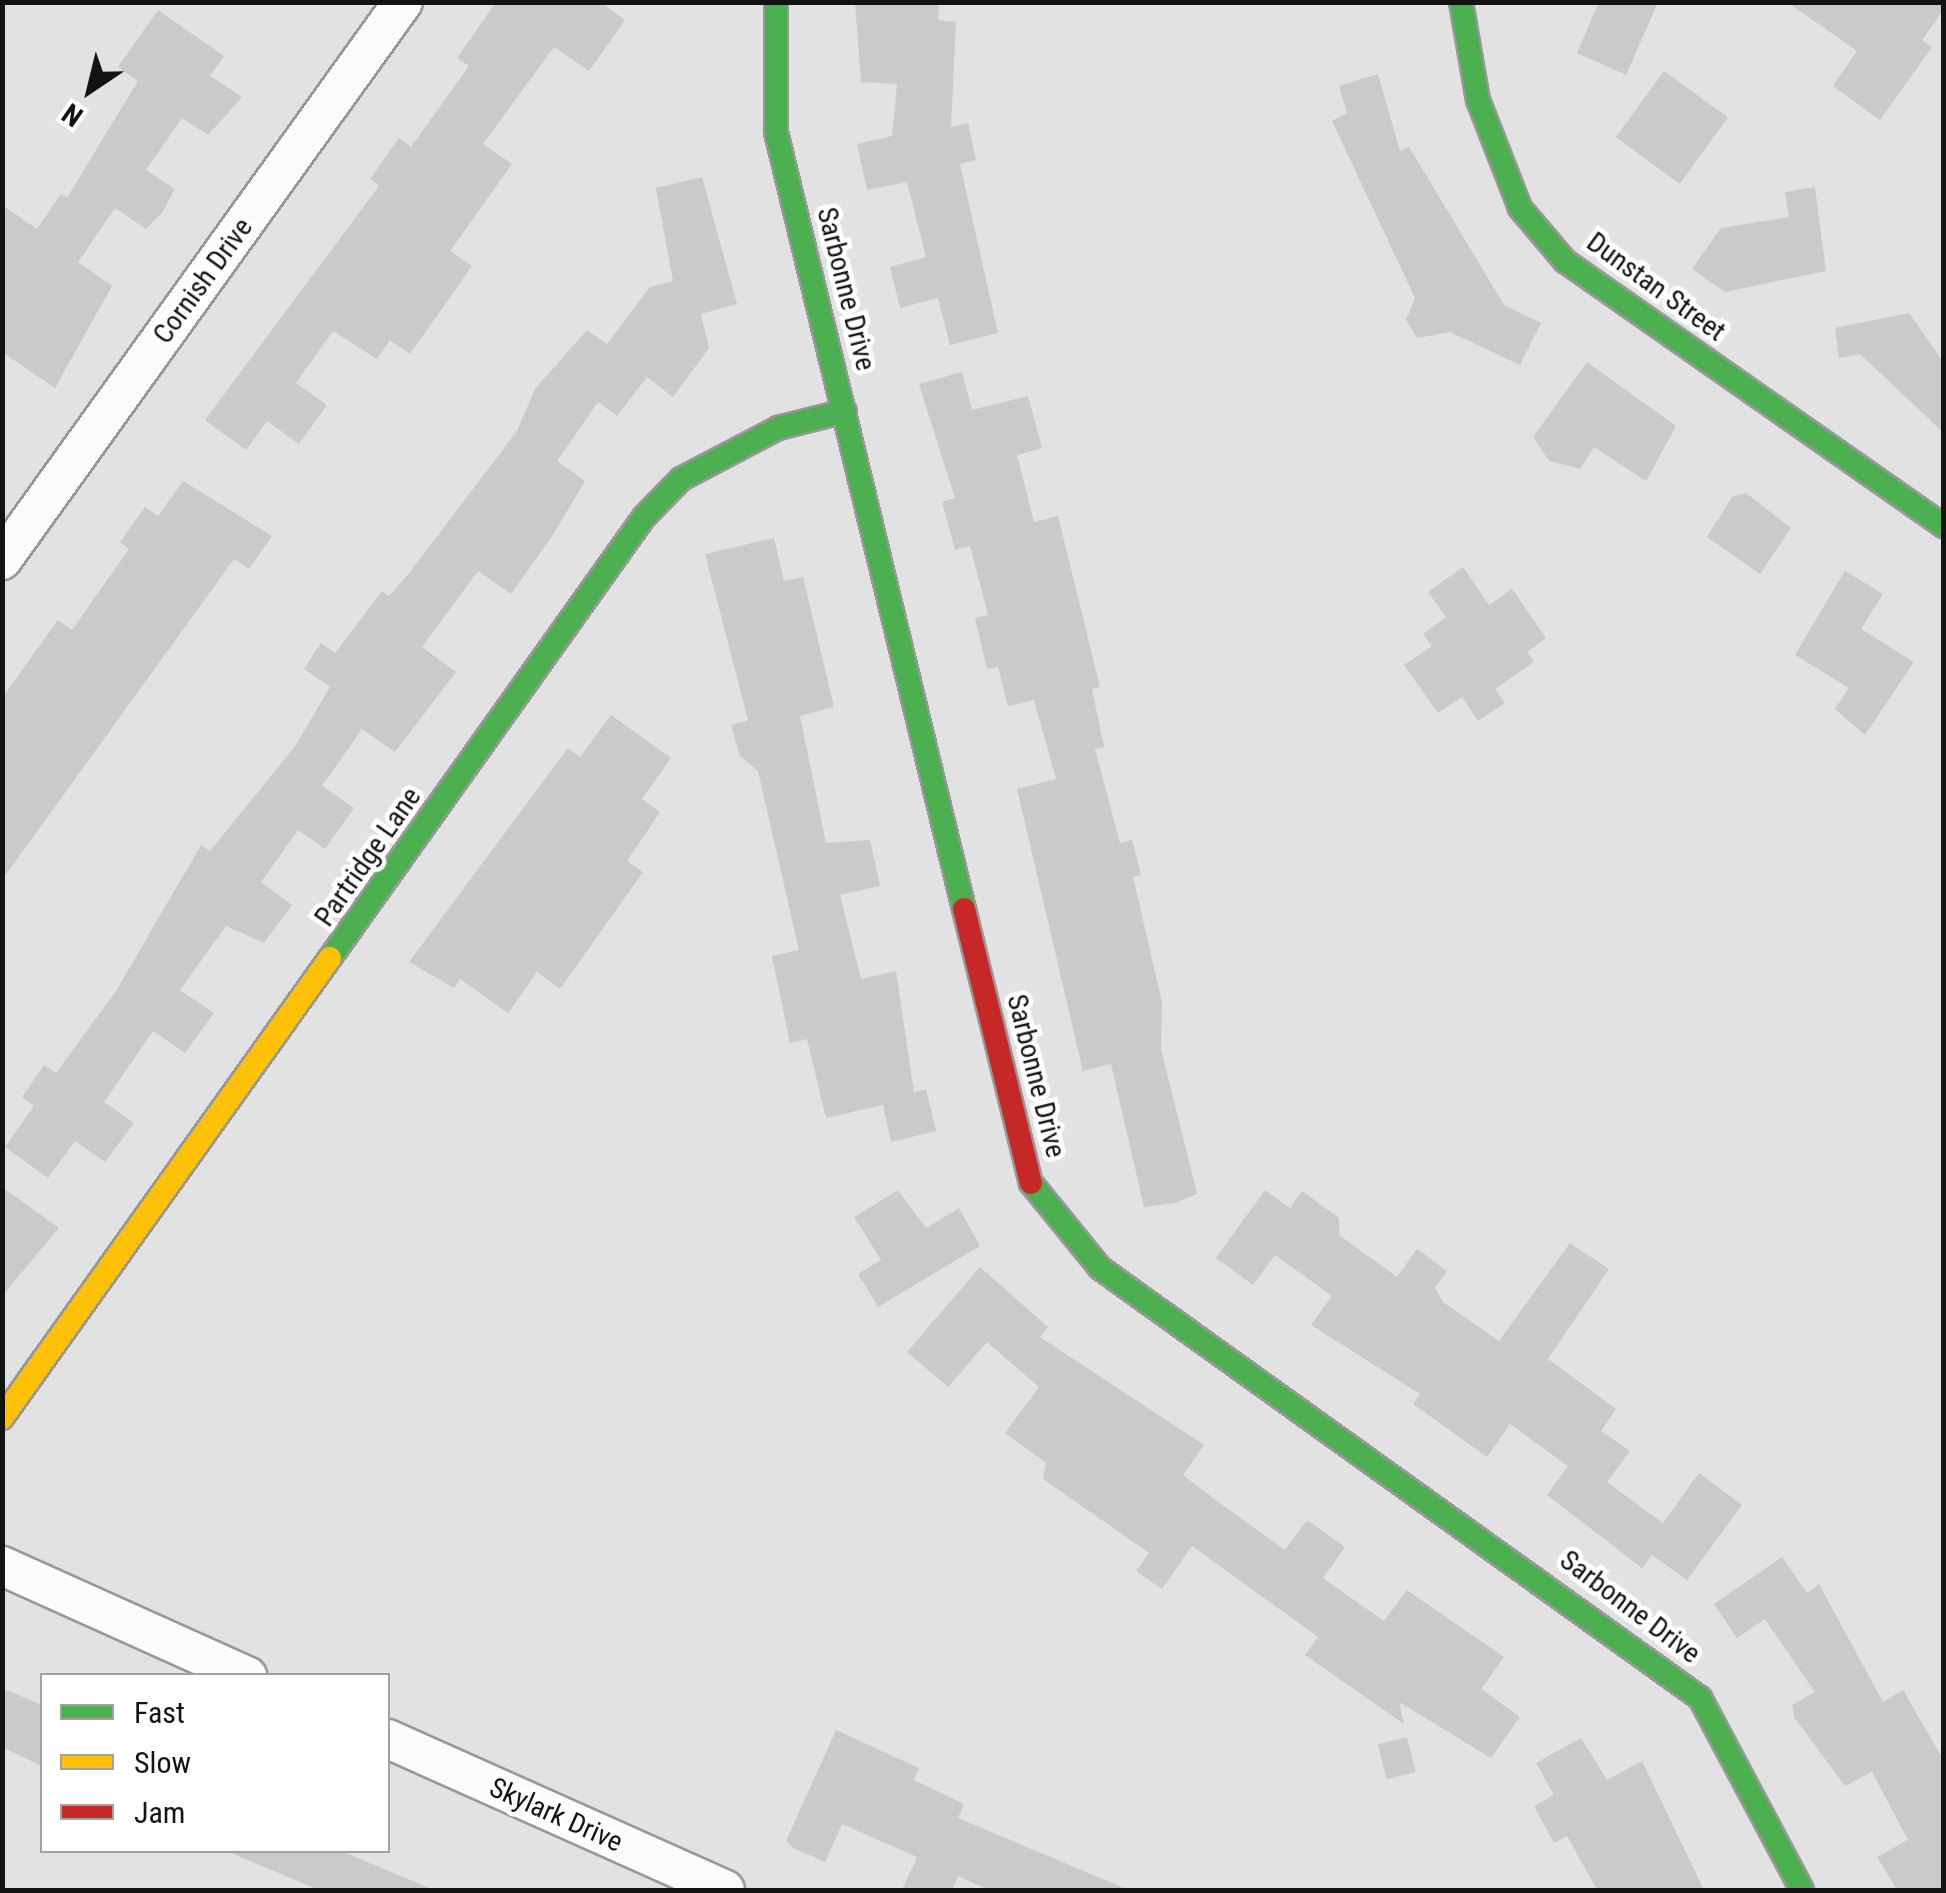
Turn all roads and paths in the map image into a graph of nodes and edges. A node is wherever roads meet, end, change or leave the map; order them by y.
1 (402, 2) edge
2 (776, 2) edge
3 (1461, 2) edge
4 (846, 411) junction
5 (1944, 526) edge
6 (2, 560) edge
7 (2, 1418) edge
8 (2, 1566) edge
9 (240, 1673) edge
10 (390, 1740) edge
11 (726, 1890) edge
12 (1802, 1890) edge

1 - 6 street, Cornish Drive
2 - 4 street, Sarbonne Drive
3 - 5 street, Dunstan Street
4 - 7 street, Partridge Lane
4 - 12 street, Sarbonne Drive
8 - 9 street
10 - 11 street, Skylark Drive

